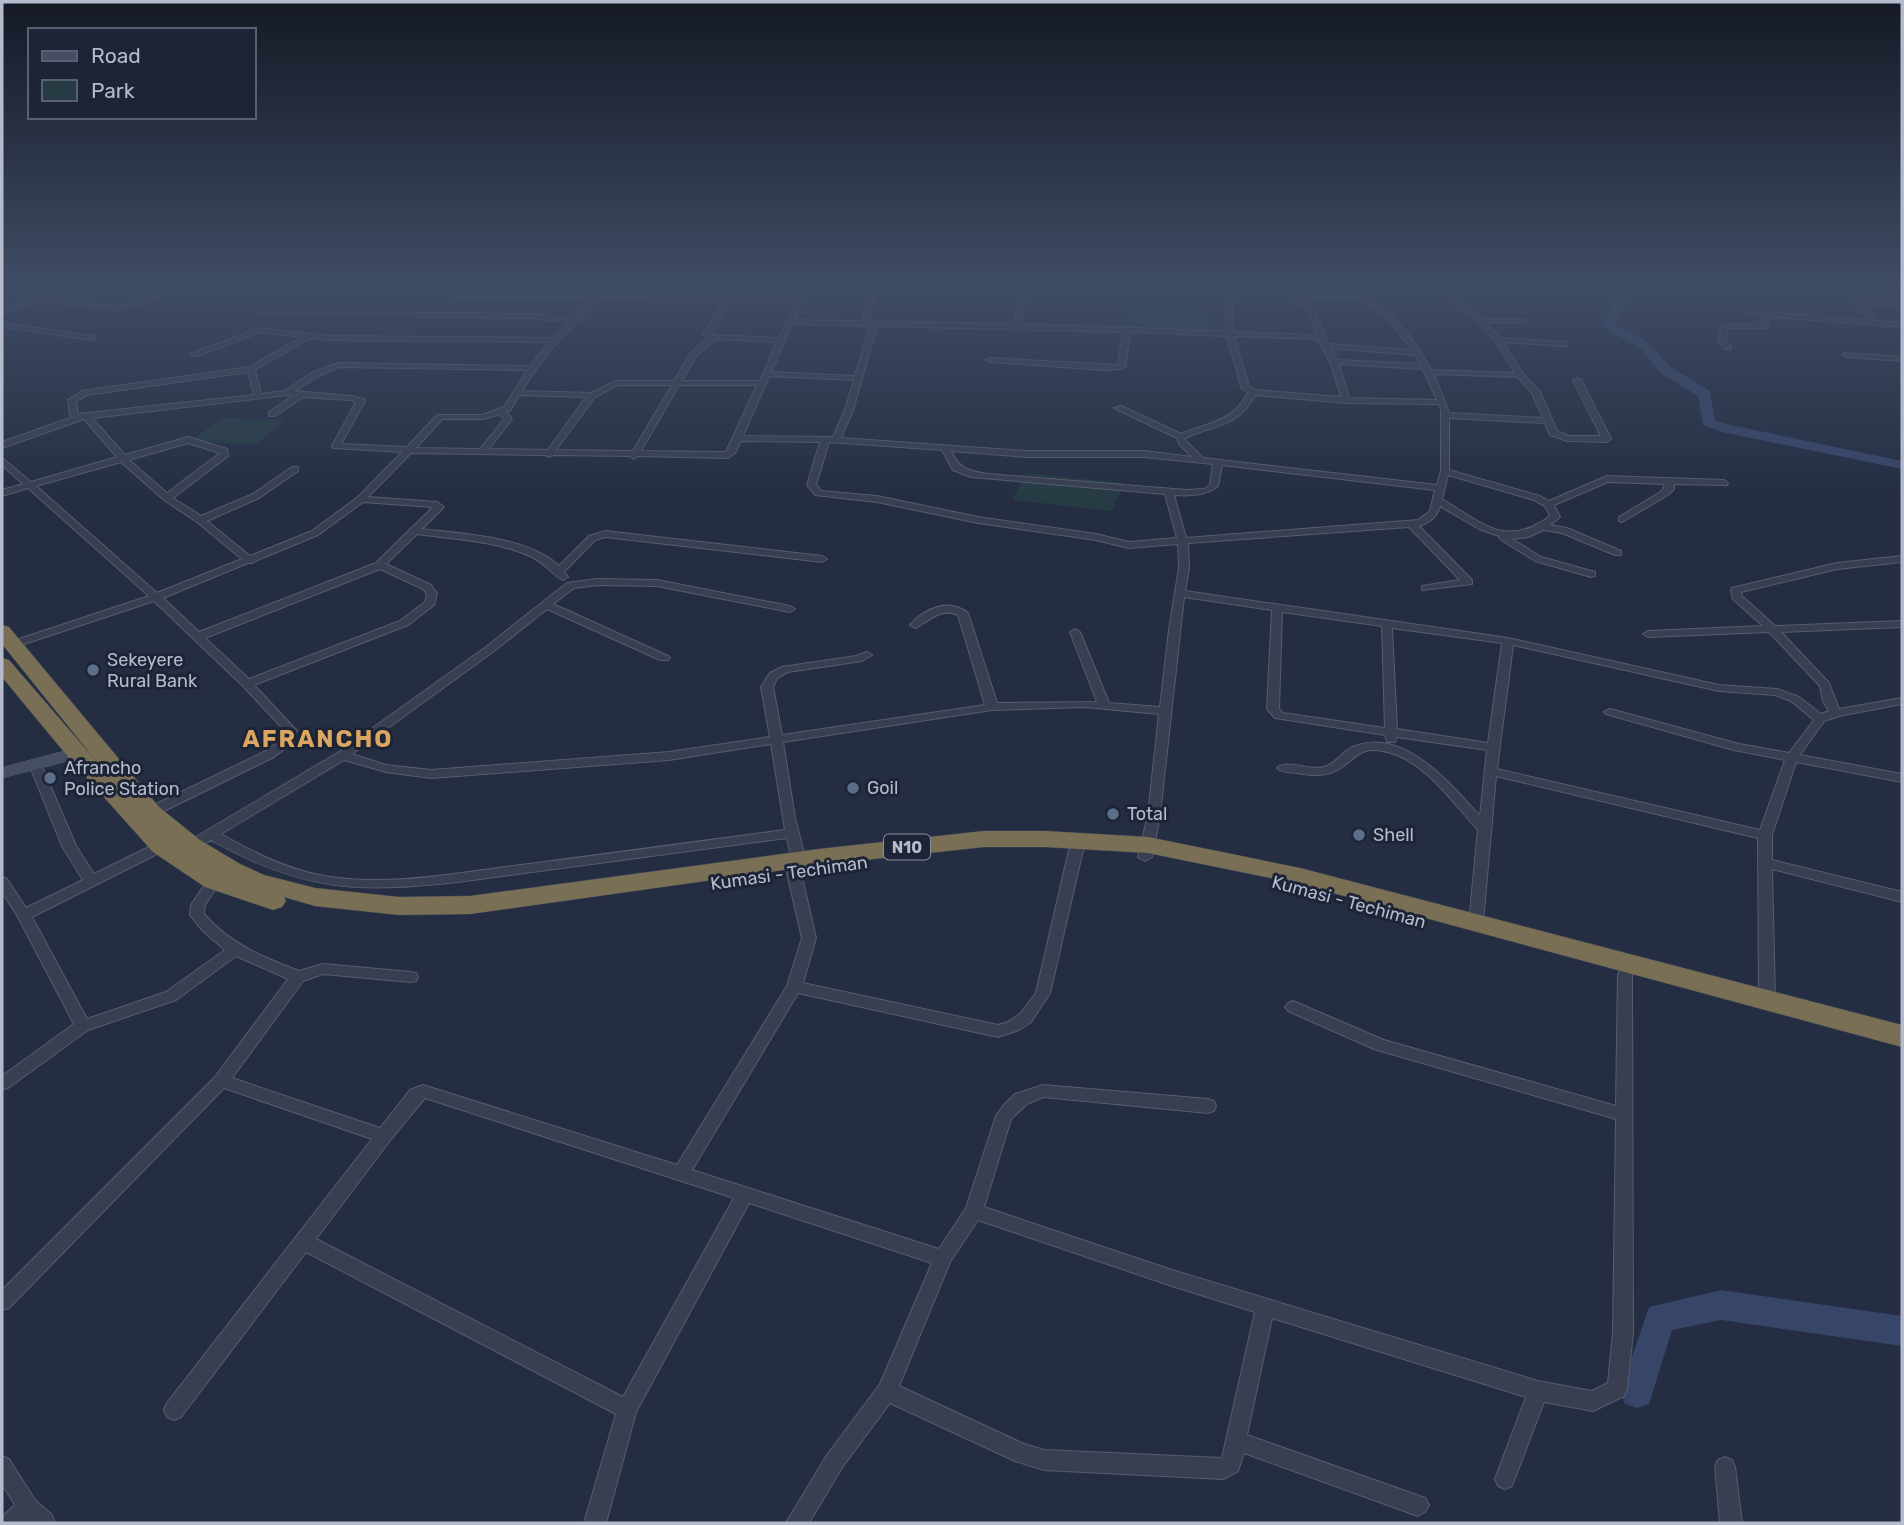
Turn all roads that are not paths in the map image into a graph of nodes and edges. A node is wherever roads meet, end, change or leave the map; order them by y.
1 (273, 356) edge
2 (542, 356) edge
3 (693, 356) edge
4 (775, 356) edge
5 (863, 356) edge
6 (1123, 356) edge
7 (1236, 356) edge
8 (1331, 356) edge
9 (1420, 356) edge
10 (1508, 356) edge
11 (1863, 356) edge
12 (1902, 359) edge
13 (990, 360) dead end
14 (1334, 362) junction
15 (532, 368) junction
16 (251, 369) junction
17 (1427, 369) junction
18 (1520, 375) junction
19 (859, 378) junction
20 (764, 379) junction
21 (1577, 380) dead end
22 (678, 382) junction
23 (1252, 392) junction
24 (287, 393) junction
25 (517, 393) junction
26 (302, 394) junction
27 (592, 395) junction
28 (258, 396) junction
29 (1346, 401) junction
30 (1442, 402) junction
31 (1118, 408) dead end
32 (498, 413) junction
33 (272, 414) dead end
34 (1445, 415) junction
35 (84, 417) junction
36 (1548, 421) junction
37 (738, 438) junction
38 (1182, 439) junction
39 (831, 441) junction
40 (2, 445) edge
41 (945, 448) junction
42 (409, 450) junction
43 (482, 452) junction
44 (549, 454) junction
45 (1145, 454) junction
46 (634, 456) junction
47 (123, 459) junction
48 (1200, 460) junction
49 (2, 461) edge
50 (1218, 462) junction
51 (295, 468) dead end
52 (1445, 471) junction
53 (1670, 481) junction
54 (1724, 483) dead end
55 (30, 485) junction
56 (1441, 488) junction
57 (1169, 492) junction
58 (2, 493) edge
59 (167, 498) junction
60 (361, 499) junction
61 (1438, 501) junction
62 (1549, 504) junction
63 (1622, 519) dead end
64 (200, 520) junction
65 (1413, 525) junction
66 (1544, 527) junction
67 (416, 531) junction
68 (1503, 537) junction
69 (1183, 543) junction
70 (1618, 553) dead end
71 (822, 559) dead end
72 (1902, 559) edge
73 (250, 561) junction
74 (380, 565) junction
75 (560, 571) junction
76 (1591, 574) dead end
77 (570, 585) junction
78 (1426, 588) dead end
79 (1182, 594) junction
80 (156, 597) junction
81 (547, 605) junction
82 (1277, 608) junction
83 (790, 609) dead end
84 (1902, 624) edge
85 (915, 625) dead end
86 (1387, 625) junction
87 (1772, 629) junction
88 (1075, 632) dead end
89 (1648, 634) dead end
90 (197, 637) junction
91 (1508, 641) junction
92 (6, 646) edge
93 (867, 655) dead end
94 (664, 658) dead end
95 (247, 684) junction
96 (1902, 701) edge
97 (1104, 705) junction
98 (992, 707) junction
99 (1166, 711) junction
100 (1610, 712) dead end
101 (1836, 713) junction
102 (1820, 719) junction
103 (1391, 733) junction
104 (778, 740) junction
105 (1493, 747) junction
106 (1391, 749) junction
107 (77, 753) junction
108 (343, 755) junction
109 (1792, 757) junction
110 (35, 764) junction
111 (1283, 768) dead end
112 (1490, 771) junction
113 (2, 773) edge
114 (1902, 778) edge
115 (151, 811) junction
116 (1485, 830) junction
117 (791, 834) junction
118 (1765, 835) junction
119 (201, 840) junction
120 (162, 846) junction
121 (1076, 850) junction
122 (1147, 851) junction
123 (1765, 863) junction
124 (796, 867) junction
125 (91, 881) junction
126 (214, 881) junction
127 (2, 882) edge
128 (1902, 897) edge
129 (24, 915) junction
130 (1476, 922) junction
131 (233, 951) junction
132 (1625, 975) junction
133 (298, 977) junction
134 (411, 978) dead end
135 (794, 987) junction
136 (1767, 1000) junction
137 (1293, 1007) dead end
138 (83, 1026) junction
139 (1902, 1036) edge
140 (1902, 1049) edge
141 (221, 1081) junction
142 (2, 1084) edge
143 (1208, 1105) dead end
144 (1622, 1114) junction
145 (383, 1136) junction
146 (682, 1172) junction
147 (745, 1195) junction
148 (974, 1211) junction
149 (304, 1242) junction
150 (943, 1258) junction
151 (2, 1302) edge
152 (1265, 1307) junction
153 (887, 1391) junction
154 (1538, 1391) junction
155 (174, 1409) dead end
156 (627, 1409) junction
157 (1237, 1441) junction
158 (2, 1466) edge
159 (1725, 1467) dead end
160 (1505, 1479) dead end
161 (1418, 1506) dead end
162 (28, 1507) junction
163 (12, 1523) edge
164 (44, 1523) edge
165 (595, 1523) edge
166 (797, 1523) edge
167 (1731, 1523) edge

1 - 16 street
2 - 15 street
3 - 22 street
4 - 20 street
5 - 19 street
6 - 13 street
7 - 23 street
8 - 14 street
9 - 17 street
10 - 18 street
11 - 12 street
14 - 17 street
14 - 29 street
15 - 24 street
15 - 25 street
16 - 28 street
16 - 35 street
17 - 18 street
17 - 30 street
18 - 36 street
19 - 20 street
19 - 39 street
20 - 22 street
20 - 37 street
21 - 36 street
22 - 27 street
22 - 46 street
23 - 29 street
23 - 38 street
24 - 26 street
24 - 28 street
25 - 27 street
25 - 32 street
26 - 33 street
26 - 42 street
27 - 44 street
28 - 35 street
29 - 30 street
30 - 34 street
31 - 38 street
32 - 42 street
32 - 43 street
34 - 36 street
34 - 52 street
35 - 40 street
35 - 47 street
37 - 39 street
37 - 46 street
38 - 45 street
38 - 48 street
39 - 41 street
39 - 69 street
41 - 45 street
41 - 57 street
42 - 43 street
42 - 60 street
43 - 44 street
44 - 46 street
45 - 48 street
47 - 55 street
47 - 59 street
47 - 59 street
48 - 50 street
49 - 55 street
50 - 56 street
50 - 57 street
51 - 64 street
52 - 56 street
52 - 62 street
53 - 54 street
53 - 62 street
53 - 63 street
55 - 58 street
55 - 80 street
56 - 61 street
57 - 69 street
59 - 64 street
60 - 67 street
60 - 73 street
61 - 65 street
61 - 68 street
62 - 66 street
64 - 73 street
65 - 69 street
65 - 78 street
66 - 68 street
66 - 70 street
67 - 74 street
67 - 75 street
68 - 76 street
69 - 79 street
71 - 75 street
72 - 87 street
73 - 80 street
74 - 90 street
74 - 95 street
75 - 77 street
77 - 81 street
77 - 83 street
79 - 82 street
79 - 99 street
80 - 90 street
80 - 92 street
81 - 94 street
81 - 108 street
82 - 86 street
82 - 103 street
84 - 87 street
85 - 98 street
86 - 91 street
86 - 103 street
87 - 89 street
87 - 101 street
88 - 97 street
90 - 95 street
91 - 102 street
91 - 105 street
92 - 107 highway, Kumasi - Techiman / N10
92 - 115 highway, N10
93 - 104 street
95 - 115 street
96 - 101 street
97 - 98 street
97 - 99 street
98 - 104 street
99 - 122 street
100 - 109 street
101 - 102 street
102 - 109 street
103 - 105 street
103 - 106 street
104 - 108 street
104 - 117 street
105 - 112 street
106 - 111 street
106 - 116 street
107 - 110 street
107 - 120 highway, Kumasi - Techiman / N10
108 - 119 street
109 - 114 street
109 - 118 street
110 - 113 street
110 - 125 street
112 - 116 street
112 - 118 street
115 - 119 highway, N10
116 - 130 street
117 - 119 street
117 - 124 street
118 - 123 street
119 - 124 highway, N10
120 - 125 street
120 - 126 highway, Kumasi - Techiman / N10
121 - 122 highway, Kumasi - Techiman / N10
121 - 124 highway, Kumasi - Techiman / N10
121 - 135 street
122 - 124 highway, N10
122 - 130 highway, N10
122 - 132 highway, Kumasi - Techiman / N10
123 - 128 street
123 - 136 street
124 - 126 highway, Kumasi - Techiman / N10
124 - 135 street
125 - 129 street
126 - 131 street
127 - 129 street
129 - 138 street
130 - 136 highway, N10
131 - 133 street
131 - 138 street
132 - 140 highway, Kumasi - Techiman / N10
132 - 144 street
133 - 134 street
133 - 141 street
135 - 146 street
136 - 139 highway, N10
137 - 144 street
138 - 142 street
141 - 145 street
141 - 151 street
143 - 148 street
144 - 154 street
145 - 146 street
145 - 149 street
146 - 147 street
147 - 150 street
147 - 156 street
148 - 150 street
148 - 152 street
149 - 155 street
149 - 156 street
150 - 153 street
152 - 154 street
152 - 157 street
153 - 157 street
153 - 166 street
154 - 160 street
156 - 165 street
157 - 161 street
158 - 162 street
159 - 167 street
162 - 163 street
162 - 164 street

